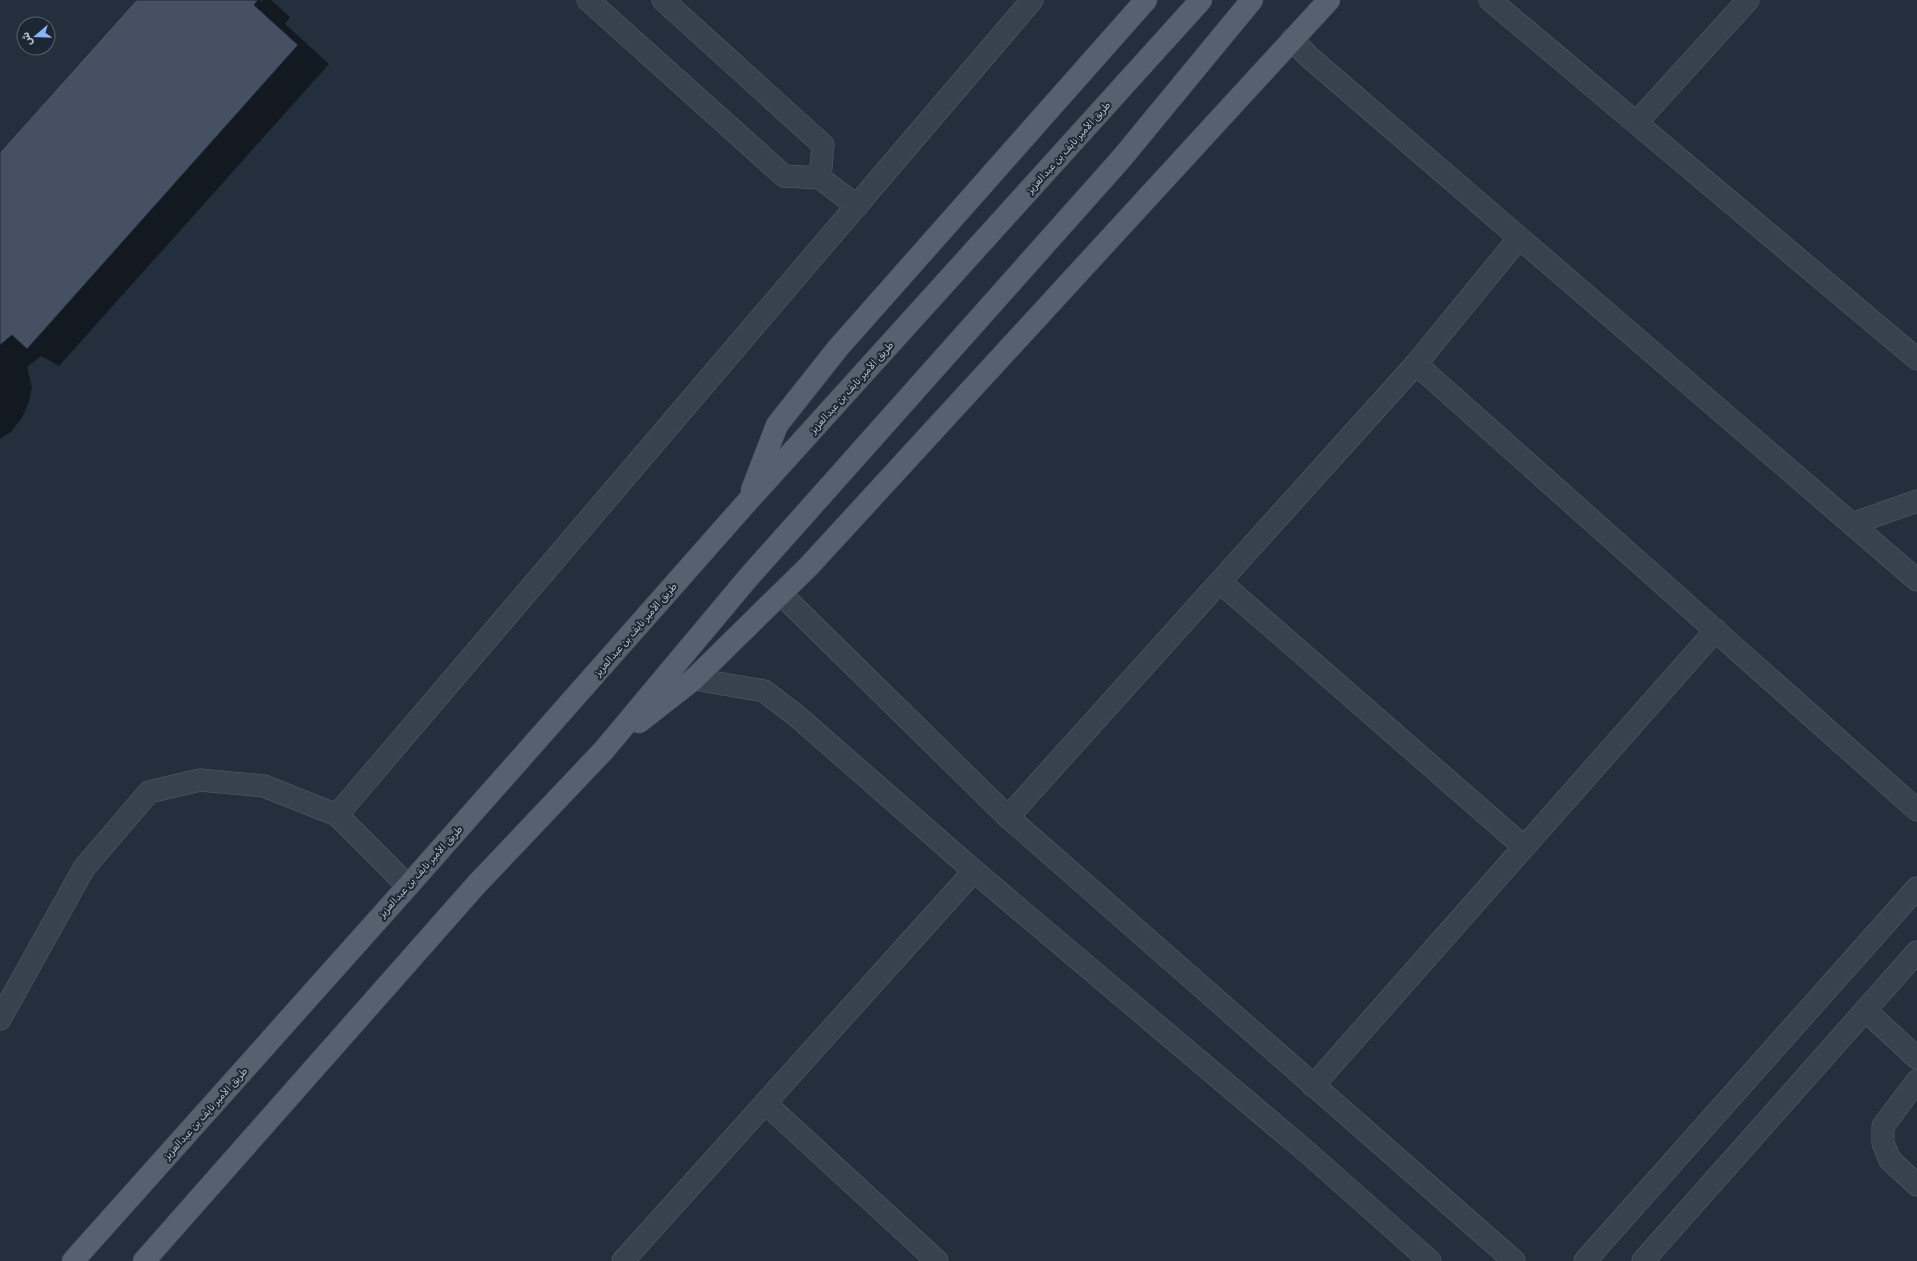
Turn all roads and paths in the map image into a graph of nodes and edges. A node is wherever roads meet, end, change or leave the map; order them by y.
1 (588, 0) edge
2 (663, 0) edge
3 (1032, 0) edge
4 (1146, 0) edge
5 (1202, 0) edge
6 (1252, 0) edge
7 (1329, 0) edge
8 (1490, 0) edge
9 (1748, 0) edge
10 (1292, 39) junction
11 (1637, 122) junction
12 (820, 178) junction
13 (857, 206) junction
14 (1520, 238) junction
15 (1917, 359) edge
16 (1416, 364) junction
17 (748, 501) junction
18 (1917, 501) edge
19 (1852, 524) junction
20 (1917, 580) edge
21 (1220, 582) junction
22 (781, 594) junction
23 (1716, 630) junction
24 (694, 679) junction
25 (604, 750) junction
26 (1917, 810) edge
27 (337, 815) junction
28 (1008, 817) junction
29 (1524, 847) junction
30 (974, 871) junction
31 (408, 886) junction
32 (1917, 888) edge
33 (1917, 952) edge
34 (1865, 1010) junction
35 (0, 1019) edge
36 (1917, 1058) edge
37 (1917, 1081) edge
38 (1313, 1086) junction
39 (765, 1103) junction
40 (1917, 1185) edge
41 (73, 1261) edge
42 (144, 1261) edge
43 (623, 1261) edge
44 (937, 1261) edge
45 (1430, 1261) edge
46 (1514, 1261) edge
47 (1585, 1261) edge
48 (1643, 1261) edge

1 - 12 street
2 - 12 street
3 - 13 street
4 - 17 main road
5 - 17 main road, طريق الأمير نايف بن عبدالعزيز
6 - 25 main road
7 - 10 main road
8 - 11 street
9 - 11 street
10 - 14 street
10 - 22 main road
11 - 15 street
12 - 13 street
13 - 27 street
14 - 16 street
14 - 19 street
16 - 21 street
16 - 23 street
17 - 31 main road, طريق الأمير نايف بن عبدالعزيز
18 - 19 street
19 - 20 street
21 - 28 street
21 - 29 street
22 - 24 main road
22 - 28 street
23 - 26 street
23 - 29 street
24 - 25 main road
24 - 30 street
25 - 42 main road
27 - 31 street
27 - 35 street
28 - 38 street
29 - 38 street
30 - 39 street
30 - 45 street
31 - 41 main road, طريق الأمير نايف بن عبدالعزيز
32 - 47 street
33 - 34 street
34 - 36 street
34 - 48 street
37 - 40 street
38 - 46 street
39 - 43 street
39 - 44 street

